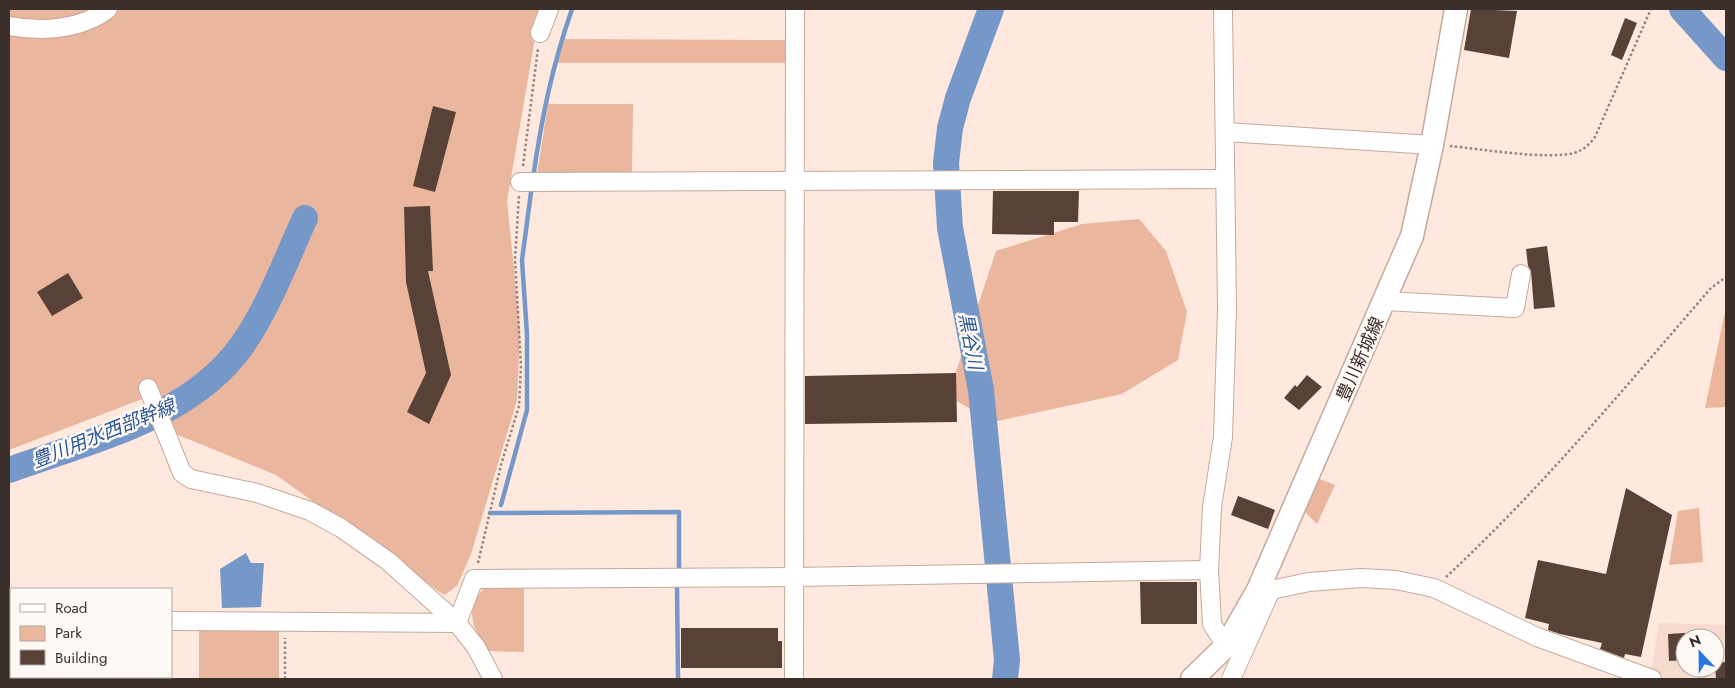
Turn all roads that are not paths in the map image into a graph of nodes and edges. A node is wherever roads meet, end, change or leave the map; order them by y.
1 (108, 9) edge
2 (550, 9) edge
3 (795, 9) edge
4 (1223, 9) edge
5 (1456, 9) edge
6 (9, 26) edge
7 (540, 33) road end
8 (1226, 132) junction
9 (1432, 145) junction
10 (1225, 179) junction
11 (794, 181) junction
12 (520, 182) road end
13 (1520, 274) dead end
14 (1385, 301) junction
15 (148, 388) dead end
16 (1210, 570) junction
17 (793, 578) junction
18 (1264, 590) junction
19 (172, 621) edge
20 (457, 622) junction
21 (1226, 646) junction
22 (493, 679) edge
23 (794, 679) edge
24 (1192, 679) edge
25 (1231, 679) edge
26 (1650, 679) edge

1 - 6 street
2 - 7 street
3 - 11 street
4 - 8 street
5 - 9 main road, 豊川新城線
8 - 9 street
8 - 10 street
9 - 14 main road, 豊川新城線
10 - 11 street
10 - 16 street
11 - 12 street
11 - 17 street
13 - 14 street
14 - 18 main road, 豊川新城線
15 - 20 street
16 - 17 street
16 - 21 street
17 - 20 street
17 - 23 street
18 - 21 main road, 豊川新城線
18 - 25 street
18 - 26 street
19 - 20 street
20 - 22 street
21 - 24 main road, 豊川新城線

